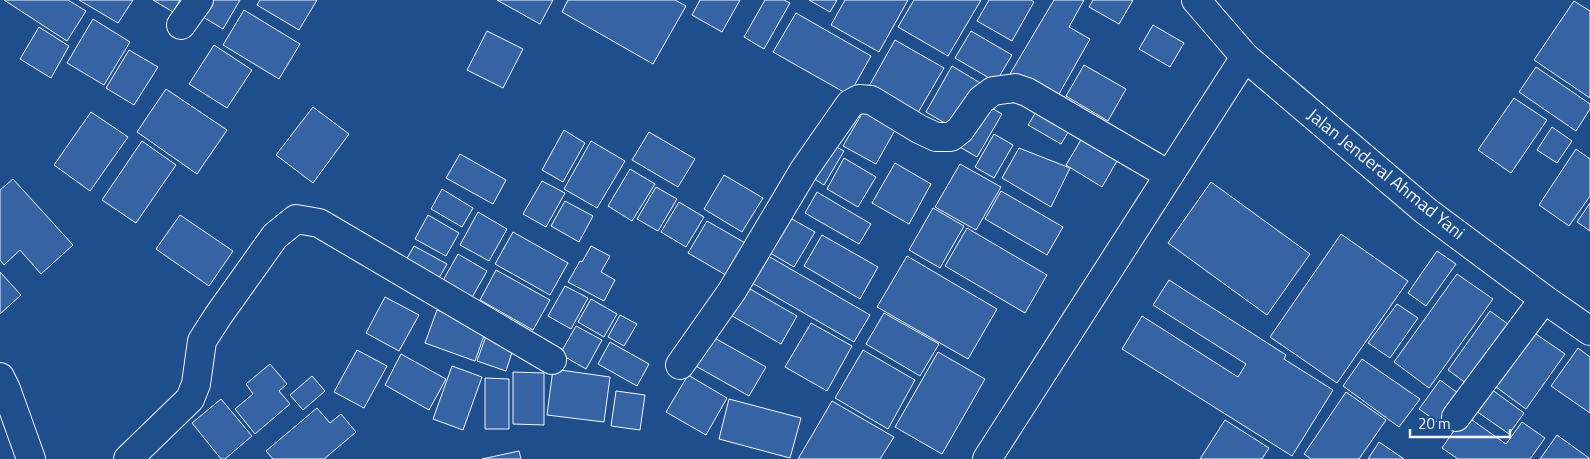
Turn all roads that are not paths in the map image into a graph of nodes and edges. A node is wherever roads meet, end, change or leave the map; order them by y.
1 (199, 0) edge
2 (1196, 0) edge
3 (181, 25) dead end
4 (1245, 57) junction
5 (1169, 176) junction
6 (1544, 299) junction
7 (1590, 331) edge
8 (552, 360) dead end
9 (680, 365) dead end
10 (2, 386) edge
11 (1456, 417) dead end
12 (31, 459) edge
13 (128, 459) edge
14 (988, 459) edge

1 - 3 main road
2 - 4 main road, Jalan Jenderal Ahmad Yani
4 - 5 main road
4 - 6 main road, Jalan Jenderal Ahmad Yani
5 - 9 main road
5 - 14 main road
6 - 7 main road, Jalan Jenderal Ahmad Yani
6 - 11 main road
8 - 13 main road
10 - 12 main road

